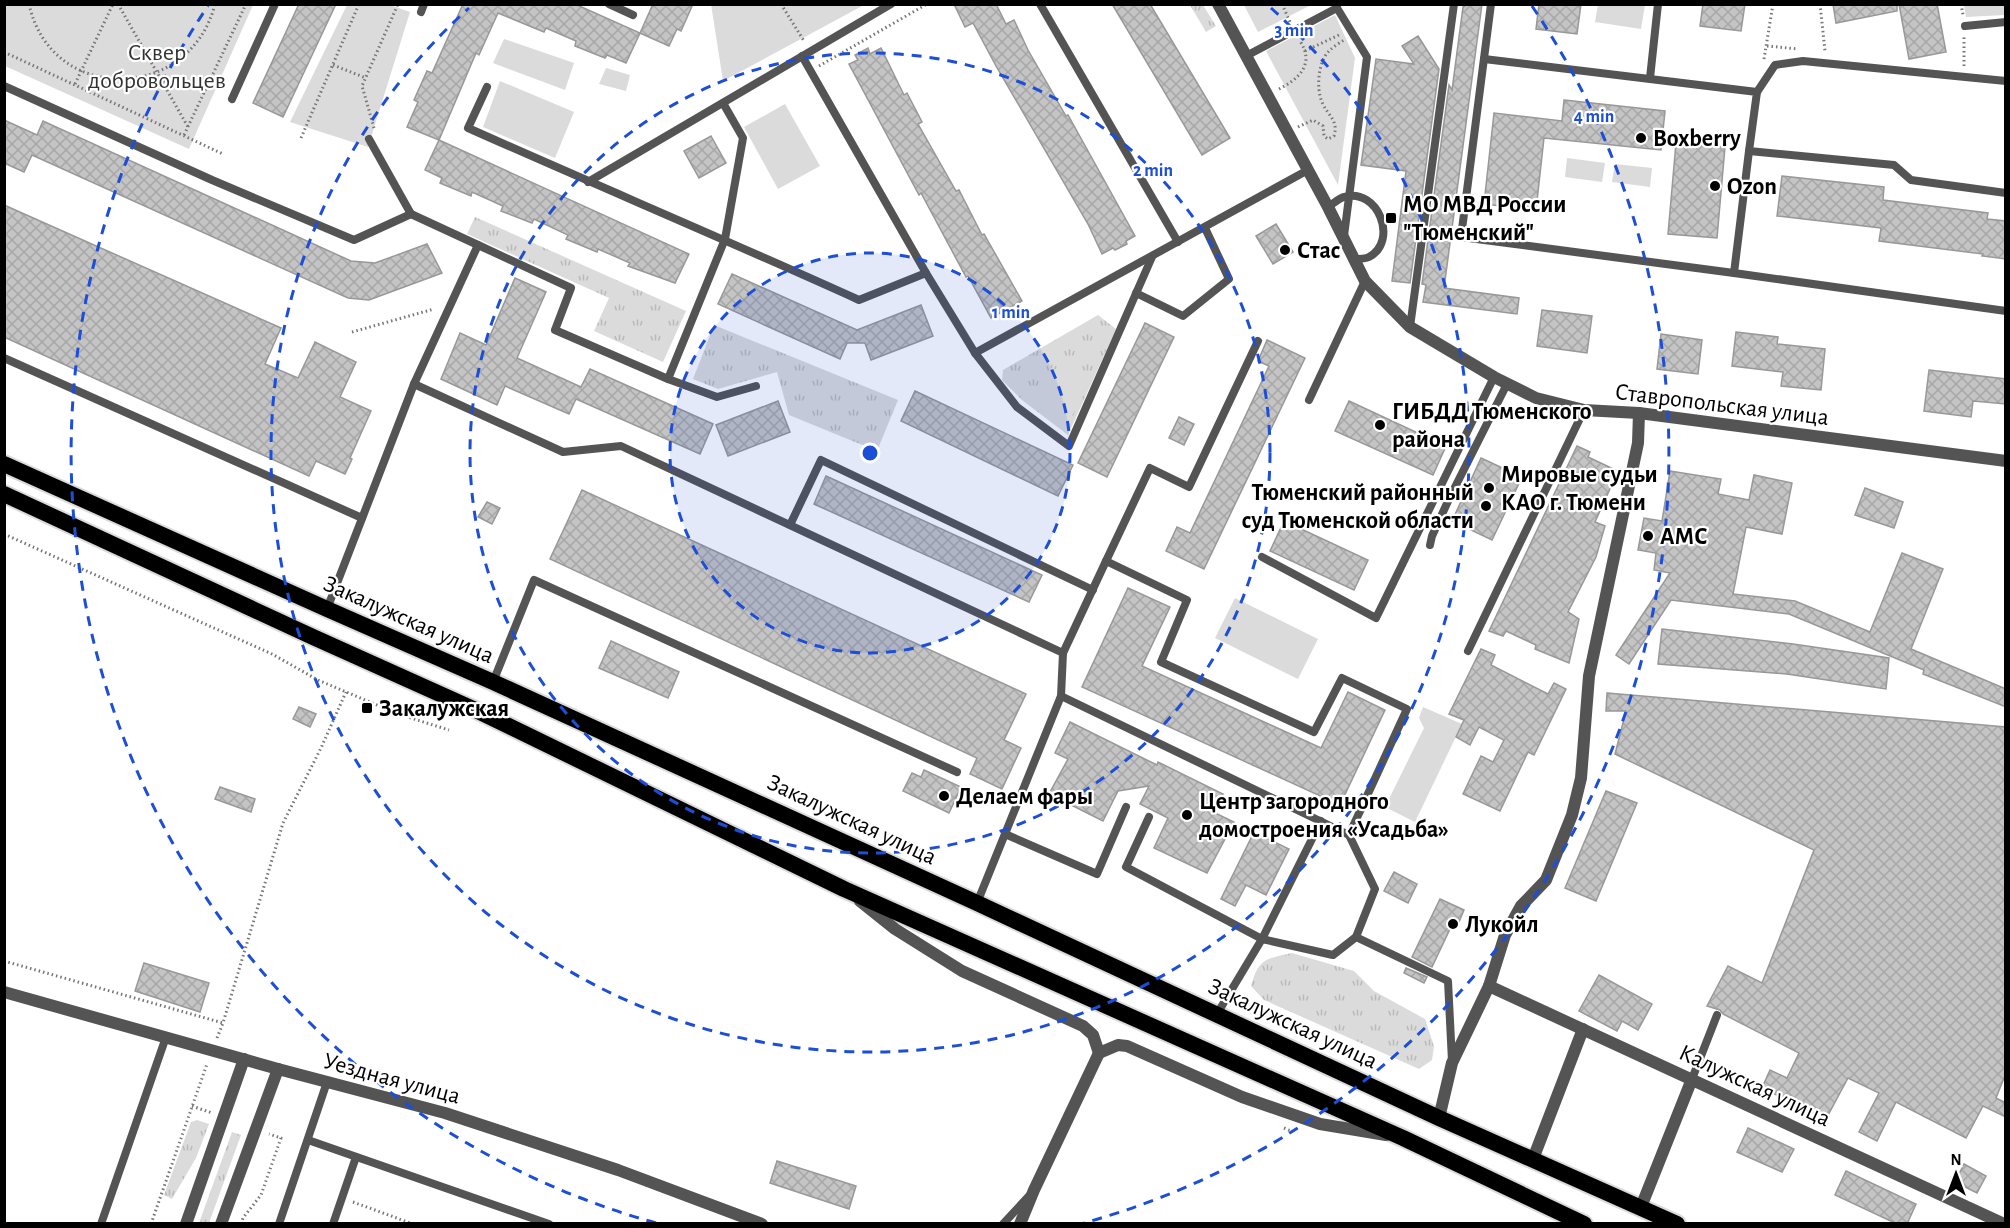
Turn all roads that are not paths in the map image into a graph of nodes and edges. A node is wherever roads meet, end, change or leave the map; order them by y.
1 (274, 4) edge
2 (609, 4) edge
3 (891, 4) edge
4 (1040, 4) edge
5 (1218, 4) edge
6 (1454, 4) edge
7 (1491, 4) edge
8 (1658, 4) edge
9 (1336, 6) edge
10 (633, 15) dead end
11 (2006, 22) edge
12 (1965, 26) road end
13 (802, 56) junction
14 (1246, 56) junction
15 (1484, 59) junction
16 (1650, 78) junction
17 (2006, 81) edge
18 (4, 86) edge
19 (487, 87) dead end
20 (1757, 92) junction
21 (232, 99) dead end
22 (723, 103) junction
23 (369, 139) dead end
24 (1749, 151) junction
25 (1308, 171) junction
26 (588, 182) junction
27 (2006, 193) edge
28 (1349, 197) junction
29 (1328, 207) junction
30 (411, 214) junction
31 (1205, 228) junction
32 (1344, 237) junction
33 (725, 239) junction
34 (1178, 242) junction
35 (478, 245) junction
36 (1152, 257) junction
37 (1354, 259) junction
38 (926, 273) junction
39 (1734, 273) junction
40 (1365, 281) junction
41 (1136, 293) junction
42 (2006, 311) edge
43 (1410, 327) junction
44 (1258, 341) dead end
45 (975, 353) junction
46 (4, 357) edge
47 (1494, 377) junction
48 (668, 378) junction
49 (414, 384) junction
50 (1507, 384) junction
51 (756, 386) dead end
52 (1309, 400) dead end
53 (1584, 410) junction
54 (1639, 413) junction
55 (2006, 461) edge
56 (4, 464) edge
57 (4, 496) edge
58 (362, 518) junction
59 (790, 525) junction
60 (1430, 545) dead end
61 (1262, 557) dead end
62 (1106, 561) junction
63 (1093, 590) junction
64 (327, 609) junction
65 (1467, 651) dead end
66 (1063, 653) junction
67 (494, 682) junction
68 (1061, 696) junction
69 (957, 772) dead end
70 (1126, 807) dead end
71 (1149, 817) dead end
72 (1321, 821) junction
73 (1005, 834) junction
74 (1349, 835) junction
75 (844, 889) junction
76 (977, 903) junction
77 (1356, 937) junction
78 (1262, 939) junction
79 (1489, 986) junction
80 (4, 992) edge
81 (1217, 1014) junction
82 (1717, 1015) dead end
83 (1583, 1029) junction
84 (166, 1037) junction
85 (1099, 1053) junction
86 (244, 1059) junction
87 (1452, 1063) junction
88 (278, 1069) junction
89 (1692, 1079) junction
90 (327, 1082) junction
91 (1439, 1118) junction
92 (1403, 1138) junction
93 (308, 1140) junction
94 (356, 1157) junction
95 (1533, 1159) junction
96 (1034, 1190) junction
97 (1641, 1207) junction
98 (101, 1224) edge
99 (186, 1224) edge
100 (221, 1224) edge
101 (279, 1224) edge
102 (333, 1224) edge
103 (549, 1224) edge
104 (762, 1224) edge
105 (1004, 1224) edge
106 (1020, 1224) edge
107 (1584, 1224) edge
108 (1677, 1224) edge
109 (2004, 1224) edge

1 - 21 lane
2 - 10 lane
3 - 13 lane
4 - 34 lane
5 - 14 street
6 - 43 lane
7 - 15 lane
8 - 16 lane
9 - 14 lane
9 - 28 lane
11 - 12 lane
13 - 22 lane
13 - 38 lane
14 - 25 street
15 - 16 lane
15 - 39 lane
16 - 20 lane
17 - 20 lane
18 - 30 lane
19 - 26 lane
20 - 24 lane
22 - 26 lane
22 - 33 lane
23 - 30 lane
24 - 27 lane
24 - 39 lane
25 - 29 street, Ставропольская улица
25 - 31 lane
26 - 33 lane
28 - 29 lane
28 - 32 lane
28 - 37 lane
29 - 32 street, Ставропольская улица
30 - 35 lane
31 - 34 lane
31 - 41 lane
32 - 37 street, Ставропольская улица
33 - 38 lane
33 - 48 lane
34 - 36 lane
35 - 48 lane
35 - 49 lane
36 - 41 lane
36 - 45 lane
37 - 40 street, Ставропольская улица
38 - 45 lane
39 - 42 lane
40 - 43 street, Ставропольская улица
40 - 52 lane
41 - 45 lane
43 - 47 street, Ставропольская улица
44 - 62 lane
46 - 58 lane
47 - 50 street, Ставропольская улица
47 - 61 lane
48 - 51 lane
49 - 58 lane
49 - 59 lane
50 - 53 street, Ставропольская улица
50 - 60 lane
53 - 54 street, Ставропольская улица
53 - 65 lane
54 - 55 street, Ставропольская улица
54 - 79 street
56 - 64 highway, Закалужская улица
57 - 75 highway
58 - 64 lane
59 - 63 lane
59 - 66 lane
62 - 63 lane
62 - 74 lane
63 - 66 lane
64 - 67 highway, Закалужская улица
66 - 68 lane
67 - 69 lane
67 - 76 highway, Закалужская улица
68 - 72 lane
68 - 73 lane
70 - 73 lane
71 - 78 lane
72 - 74 lane
72 - 78 lane
73 - 76 lane
74 - 77 lane
75 - 85 street
75 - 92 highway
76 - 81 highway, Закалужская улица
77 - 78 lane
77 - 87 lane
78 - 81 lane
79 - 83 street, Калужская улица
79 - 87 street
80 - 84 street, Уездная улица
81 - 91 highway, Закалужская улица
82 - 89 lane
83 - 89 street, Калужская улица
83 - 95 street
84 - 86 street, Уездная улица
84 - 98 lane
85 - 92 street
85 - 96 street
86 - 88 street, Уездная улица
86 - 99 street
87 - 91 street
88 - 90 street, Уездная улица
88 - 100 street
89 - 97 street
89 - 109 street, Калужская улица
90 - 93 lane
90 - 104 street, Уездная улица
91 - 95 highway, Закалужская улица
92 - 107 highway
93 - 94 lane
93 - 101 lane
94 - 102 lane
94 - 103 lane
95 - 97 highway, Закалужская улица
96 - 105 lane
96 - 106 street
97 - 108 highway, Закалужская улица

